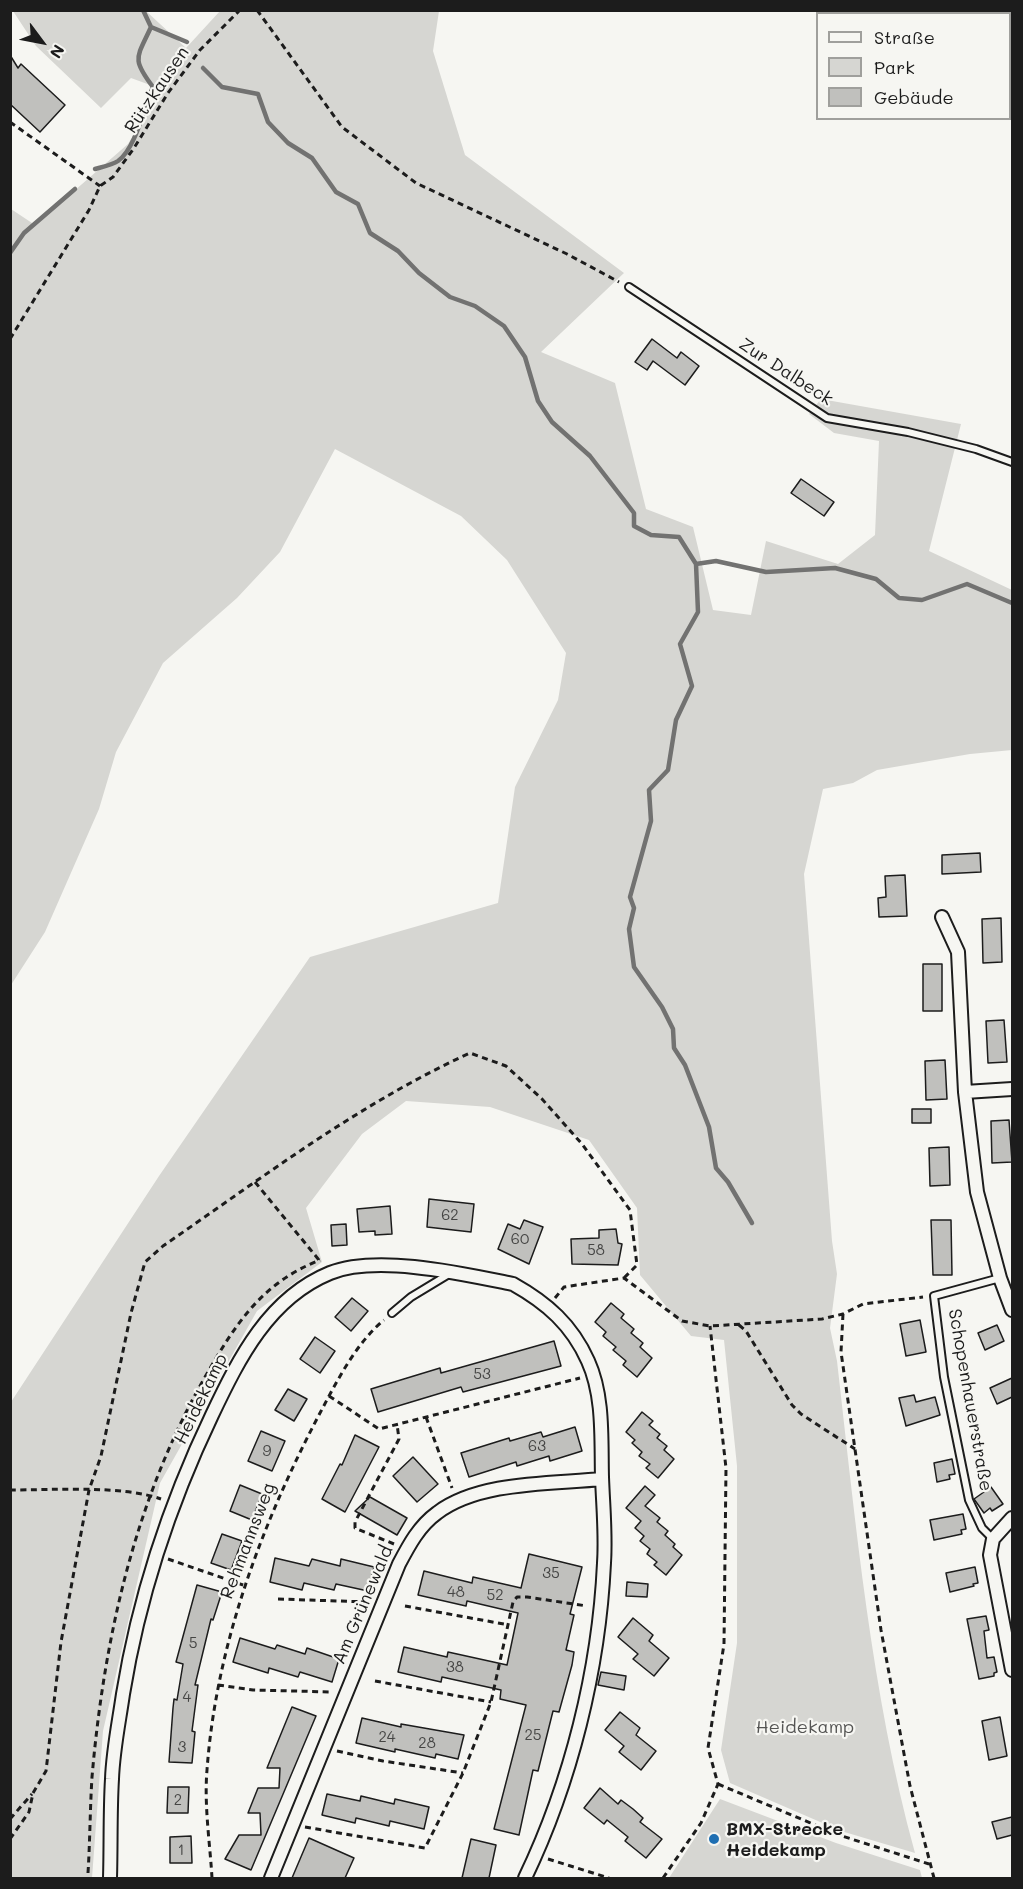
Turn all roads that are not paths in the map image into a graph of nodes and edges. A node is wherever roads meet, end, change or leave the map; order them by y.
1 (629, 287) road end
2 (1012, 462) edge
3 (942, 917) dead end
4 (1012, 1089) edge
5 (965, 1092) junction
6 (450, 1274) junction
7 (1000, 1278) junction
8 (1012, 1310) edge
9 (392, 1313) road end
10 (602, 1479) junction
11 (1012, 1518) edge
12 (993, 1539) junction
13 (1012, 1670) edge
14 (110, 1878) edge
15 (271, 1878) edge
16 (525, 1878) edge

1 - 2 lane, Zur Dalbeck
3 - 5 street
4 - 5 street
5 - 7 street
6 - 9 lane
6 - 10 street, Heidekamp
6 - 14 street, Heidekamp
7 - 8 street
7 - 12 lane, Schopenhauerstraße
10 - 15 street, Am Grünewald
10 - 16 street, Heidekamp
11 - 12 street
12 - 13 street

